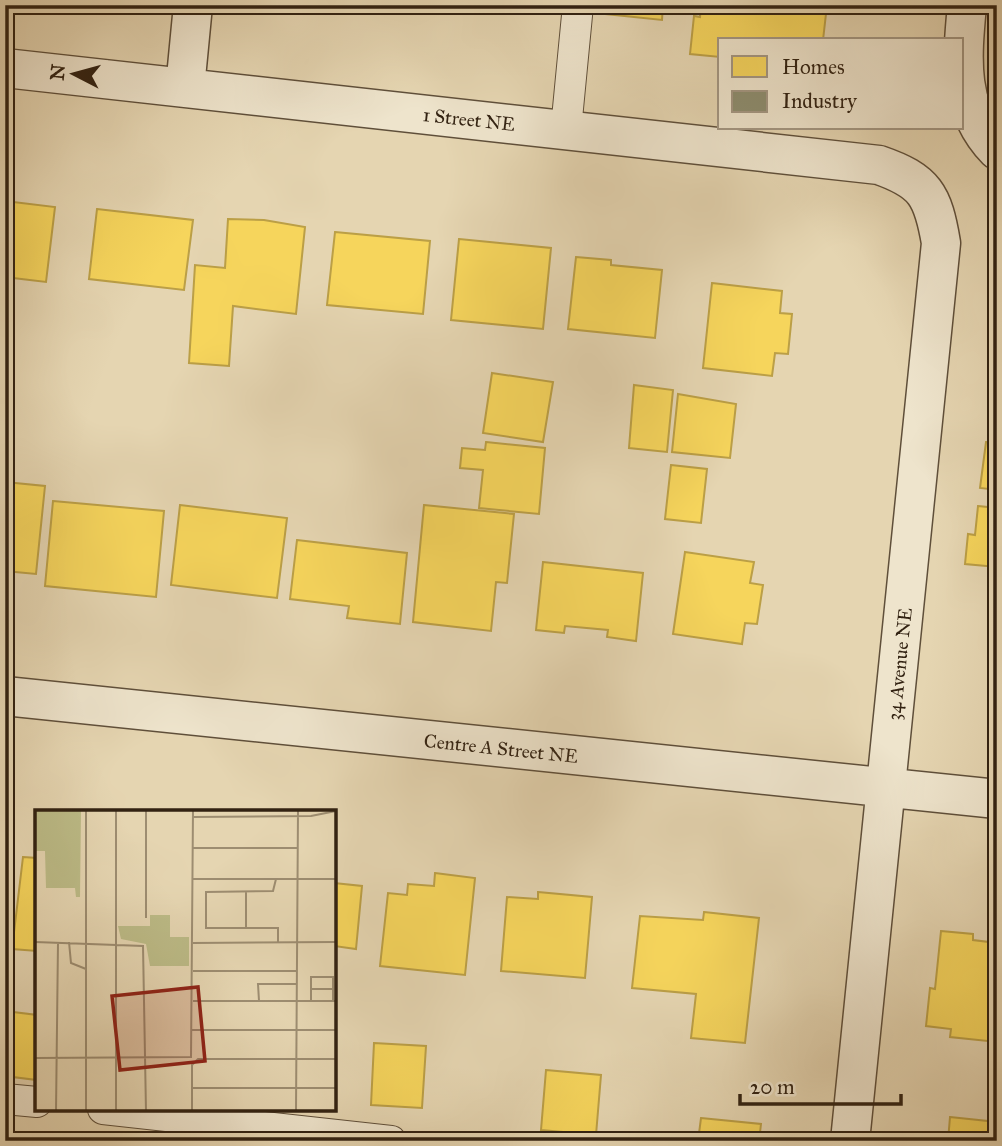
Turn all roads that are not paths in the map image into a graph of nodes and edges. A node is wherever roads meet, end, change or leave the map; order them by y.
1 (193, 5) edge
2 (578, 5) edge
3 (967, 5) edge
4 (963, 38) edge
5 (5, 68) edge
6 (185, 88) junction
7 (964, 91) edge
8 (566, 130) junction
9 (992, 145) edge
10 (925, 189) joint
11 (5, 696) edge
12 (886, 788) junction
13 (997, 799) edge
14 (5, 1099) edge
15 (35, 1102) edge
16 (121, 1111) edge
17 (391, 1141) edge
18 (849, 1141) edge

1 - 6 street
2 - 8 lane
3 - 4 street
5 - 6 street, 1 Street NE
6 - 8 street, 1 Street NE
7 - 9 street
8 - 10 street, 1 Street NE
10 - 12 street, 34 Avenue NE
11 - 12 street, Centre A Street NE
12 - 13 street, Centre A Street NE
12 - 18 street, 34 Avenue NE
14 - 15 lane
16 - 17 lane

